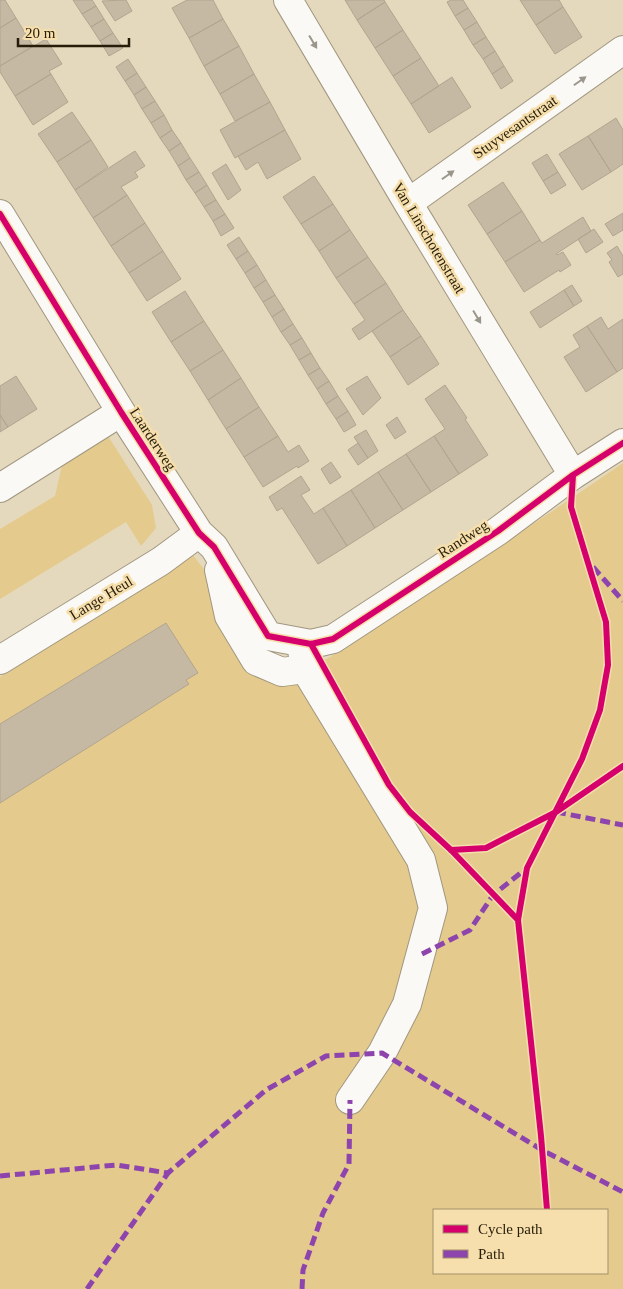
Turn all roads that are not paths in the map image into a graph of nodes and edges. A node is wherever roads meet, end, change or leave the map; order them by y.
1 (288, 0) edge
2 (623, 50) edge
3 (408, 203) junction
4 (0, 214) edge
5 (121, 412) junction
6 (623, 443) edge
7 (573, 475) junction
8 (0, 488) edge
9 (206, 540) junction
10 (305, 652) junction
11 (0, 660) edge
12 (350, 1100) dead end

1 -> 3 street, Van Linschotenstraat
3 -> 2 street, Stuyvesantstraat
3 -> 7 street, Van Linschotenstraat
4 - 5 street, Laarderweg
5 - 8 street
5 - 9 street, Laarderweg
6 - 7 street, Randweg
7 - 10 street, Randweg
9 - 10 street, Laarderweg
9 - 11 street, Lange Heul
10 - 12 street

